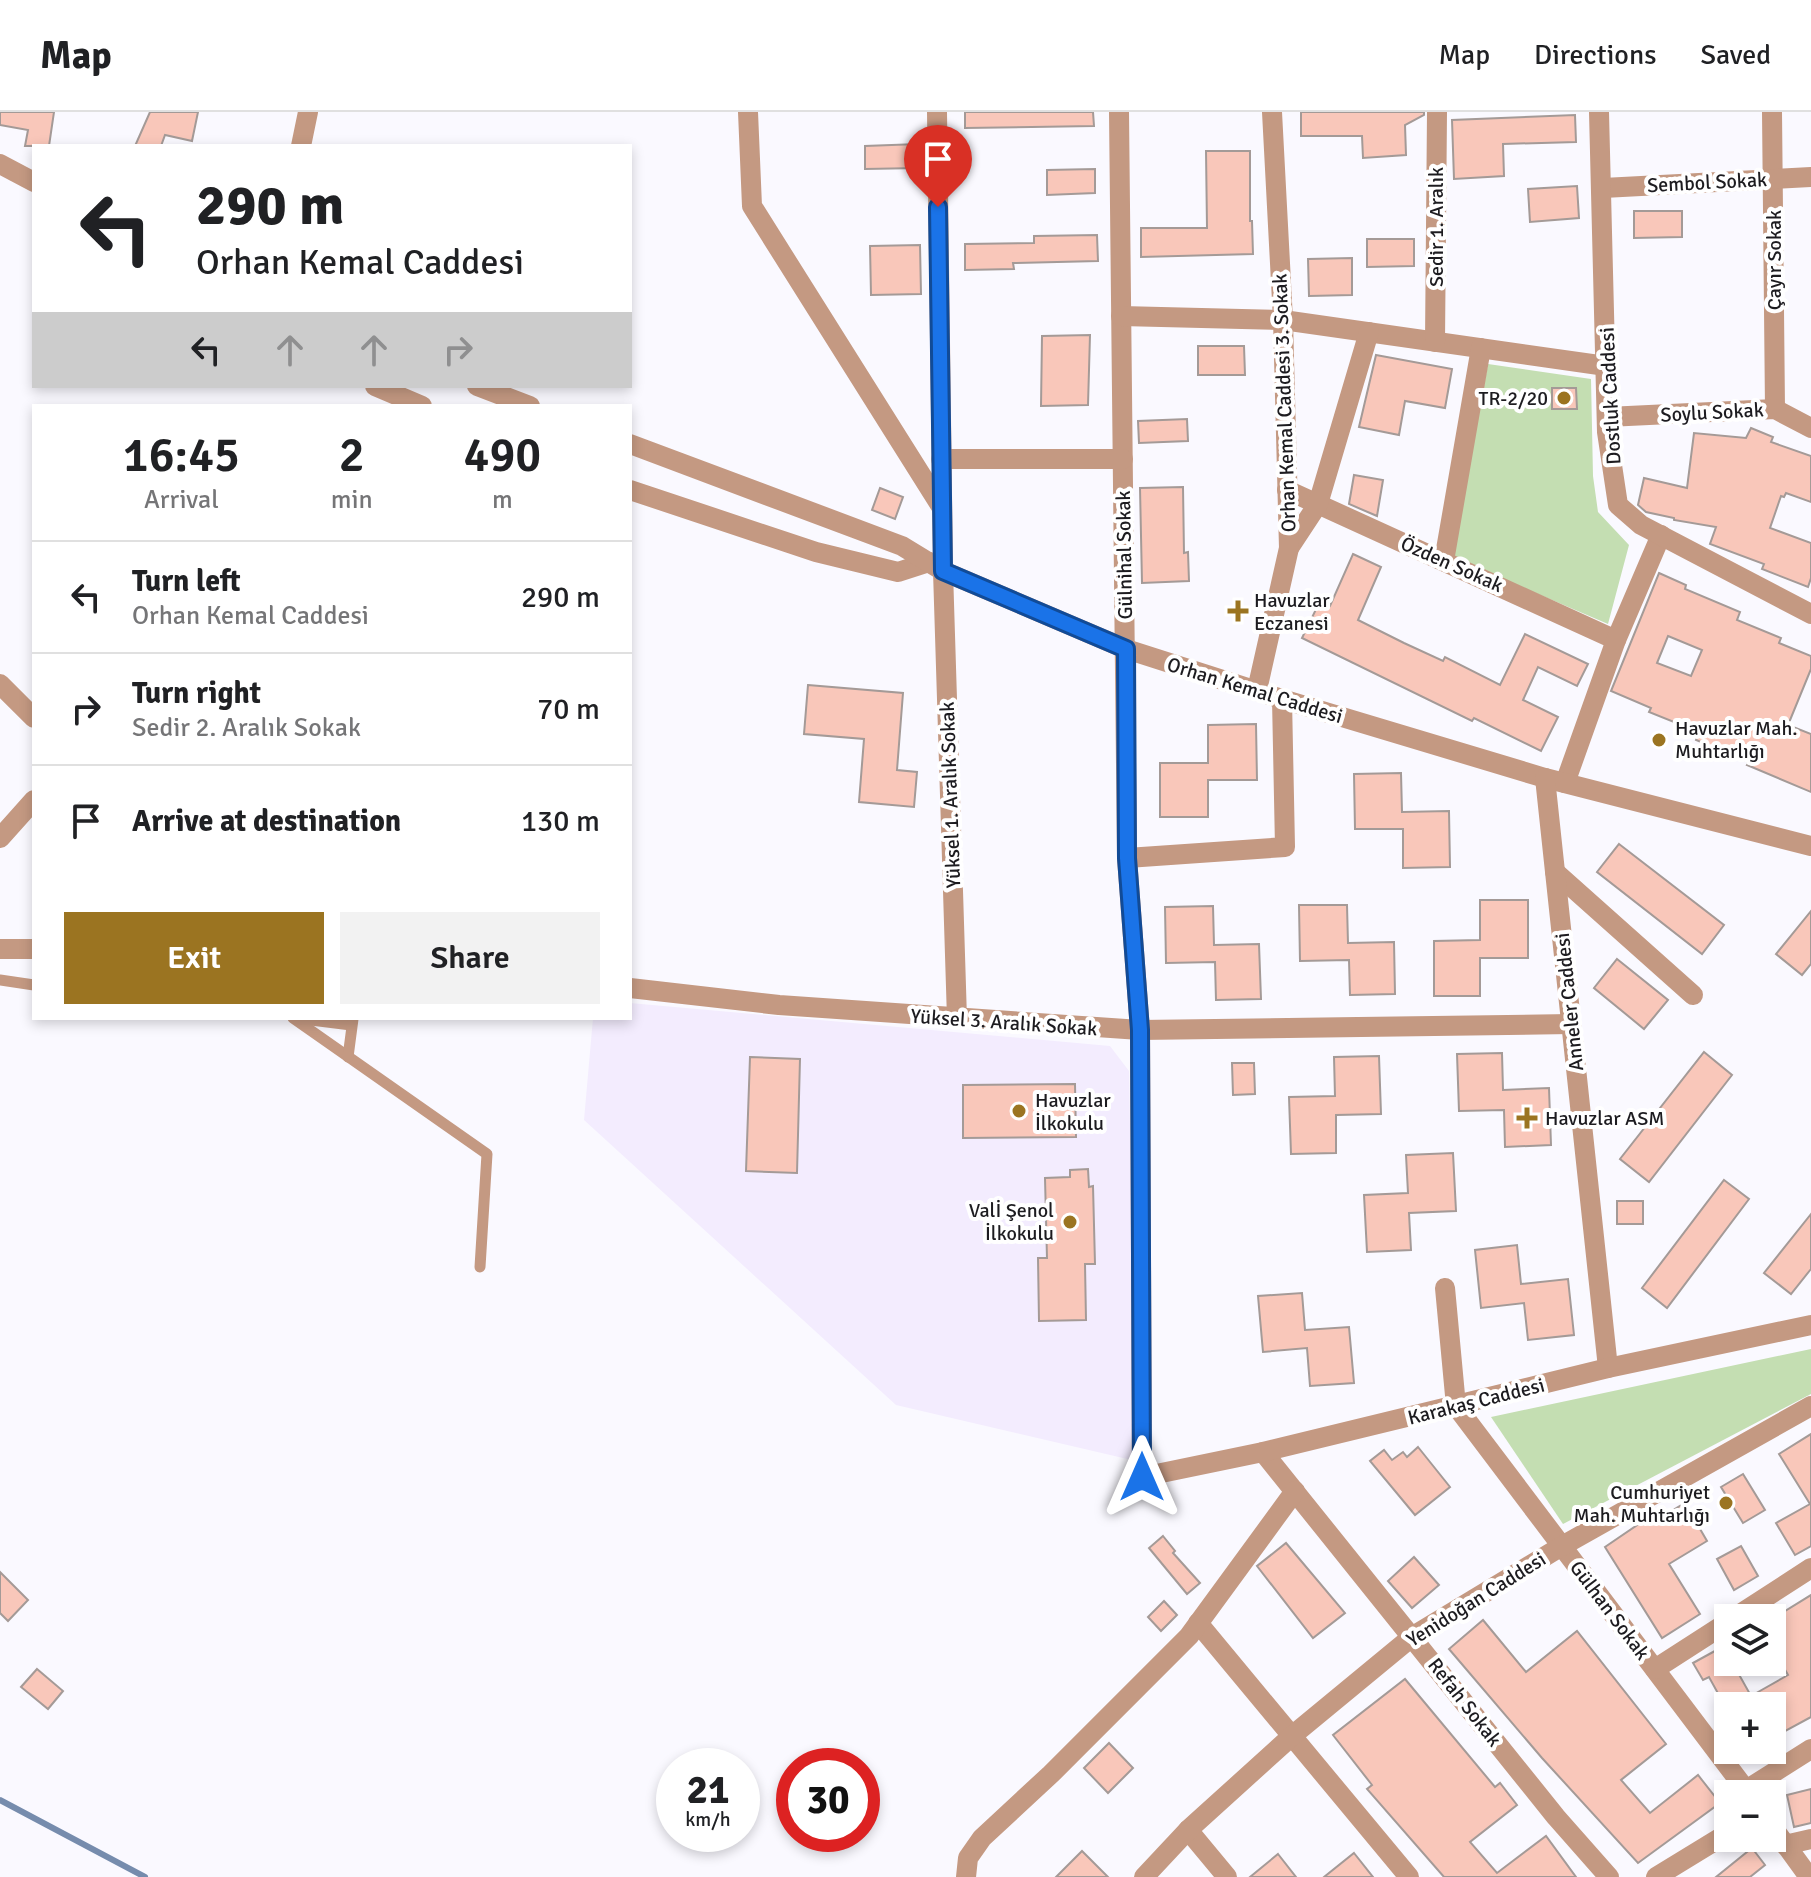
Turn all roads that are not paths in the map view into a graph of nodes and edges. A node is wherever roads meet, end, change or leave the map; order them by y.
1 (308, 112) edge
2 (748, 112) edge
3 (937, 112) edge
4 (1119, 112) edge
5 (1272, 112) edge
6 (1437, 112) edge
7 (1599, 112) edge
8 (1772, 112) edge
9 (301, 144) edge
10 (0, 164) edge
11 (1811, 177) edge
12 (1774, 178) junction
13 (32, 181) edge
14 (1603, 188) junction
15 (1121, 316) junction
16 (1283, 320) junction
17 (1369, 332) junction
18 (1435, 342) junction
19 (1481, 348) junction
20 (1606, 366) junction
21 (380, 388) edge
22 (482, 388) edge
23 (417, 404) edge
24 (525, 404) edge
25 (1775, 409) junction
26 (1607, 417) junction
27 (1811, 428) edge
28 (632, 445) edge
29 (941, 459) junction
30 (1123, 459) junction
31 (1287, 490) junction
32 (632, 491) edge
33 (1318, 504) junction
34 (942, 508) junction
35 (1661, 535) junction
36 (1289, 548) junction
37 (1444, 561) junction
38 (936, 566) junction
39 (1811, 614) edge
40 (1616, 640) junction
41 (1126, 649) junction
42 (0, 684) edge
43 (1257, 690) junction
44 (1282, 699) junction
45 (32, 716) edge
46 (1555, 781) junction
47 (32, 802) edge
48 (0, 838) edge
49 (1811, 846) edge
50 (1127, 858) junction
51 (1555, 872) junction
52 (0, 949) edge
53 (32, 949) edge
54 (0, 980) edge
55 (32, 985) edge
56 (632, 988) edge
57 (1693, 995) dead end
58 (957, 1019) junction
59 (296, 1020) edge
60 (322, 1020) edge
61 (352, 1022) edge
62 (1571, 1024) junction
63 (1140, 1030) junction
64 (348, 1057) junction
65 (480, 1267) dead end
66 (1445, 1288) dead end
67 (1811, 1325) edge
68 (1608, 1368) junction
69 (1456, 1406) junction
70 (1811, 1406) edge
71 (1263, 1452) junction
72 (1142, 1477) joint
73 (1295, 1491) junction
74 (1562, 1546) junction
75 (1811, 1568) edge
76 (1756, 1604) edge
77 (1198, 1623) junction
78 (1714, 1631) edge
79 (1413, 1636) junction
80 (1655, 1669) junction
81 (1293, 1735) junction
82 (1811, 1749) edge
83 (1738, 1780) edge
84 (1765, 1780) edge
85 (1188, 1830) junction
86 (1811, 1839) edge
87 (1714, 1842) edge
88 (1786, 1845) edge
89 (1786, 1846) edge
90 (966, 1877) edge
91 (1144, 1877) edge
92 (1227, 1877) edge
93 (1409, 1877) edge
94 (1609, 1877) edge
95 (1656, 1877) edge
96 (1809, 1877) edge

1 - 9 street
2 - 34 street
3 - 29 street, Yüksel 1. Aralık Sokak
4 - 15 street, Gülnihal Sokak
5 - 16 street, Orhan Kemal Caddesi 3. Sokak
6 - 18 street, Sedir 1. Aralık
7 - 14 street, Dostluk Caddesi
8 - 12 street, Çayır Sokak
10 - 13 street
11 - 12 street, Sembol Sokak
12 - 14 street, Sembol Sokak
12 - 25 street, Çayır Sokak
14 - 20 street, Dostluk Caddesi
15 - 16 street
15 - 30 street, Gülnihal Sokak
16 - 17 street
16 - 31 street, Orhan Kemal Caddesi 3. Sokak
17 - 18 street
17 - 33 street
18 - 19 street
19 - 20 street
19 - 37 street
20 - 26 street, Dostluk Caddesi
21 - 23 street
22 - 24 street
25 - 26 street, Soylu Sokak
25 - 27 street, Soylu Sokak
26 - 35 street, Dostluk Caddesi
28 - 38 street, Orhan Kemal Caddesi
29 - 30 street
29 - 34 street, Yüksel 1. Aralık Sokak
30 - 41 street, Gülnihal Sokak
31 - 33 street, Özden Sokak
31 - 36 street, Orhan Kemal Caddesi 3. Sokak
32 - 38 street
33 - 36 street
33 - 37 street, Özden Sokak
34 - 38 street, Yüksel 1. Aralık Sokak
35 - 39 street, Dostluk Caddesi
35 - 40 street
36 - 43 street, Orhan Kemal Caddesi 3. Sokak
37 - 40 street, Özden Sokak
38 - 41 street, Orhan Kemal Caddesi
38 - 58 street, Yüksel 1. Aralık Sokak
40 - 46 street
41 - 43 street, Orhan Kemal Caddesi
41 - 50 street, Gülnihal Sokak
42 - 45 street
43 - 44 street, Orhan Kemal Caddesi
44 - 46 street, Orhan Kemal Caddesi
44 - 50 street
46 - 49 street, Orhan Kemal Caddesi
46 - 51 street, Anneler Caddesi
47 - 48 street
50 - 63 street, Gülnihal Sokak
51 - 57 street
51 - 62 street, Anneler Caddesi
52 - 53 street
54 - 55 lane
56 - 58 street, Yüksel 3. Aralık Sokak
58 - 63 street, Yüksel 3. Aralık Sokak
59 - 64 lane
60 - 61 lane
61 - 64 lane
62 - 63 street, Yüksel 3. Aralık Sokak
62 - 68 street, Anneler Caddesi
63 - 72 street, Gülnihal Sokak
64 - 65 lane
66 - 69 street
67 - 68 street, Karakaş Caddesi
68 - 69 street, Karakaş Caddesi
69 - 71 street, Karakaş Caddesi
69 - 74 street, Gülhan Sokak
70 - 74 street, Yenidoğan Caddesi
71 - 72 street, Karakaş Caddesi
71 - 73 street, Refah Sokak
73 - 77 street
73 - 79 street, Refah Sokak
74 - 79 street, Yenidoğan Caddesi
74 - 80 street, Gülhan Sokak
75 - 76 street
77 - 81 street
77 - 90 street
78 - 80 street
79 - 81 street, Yenidoğan Caddesi
79 - 94 street, Refah Sokak
80 - 83 street, Gülhan Sokak
81 - 85 street, Yenidoğan Caddesi
81 - 93 street
82 - 84 street
85 - 91 street, Yenidoğan Caddesi
85 - 92 street
86 - 88 street
87 - 95 street
89 - 96 street

